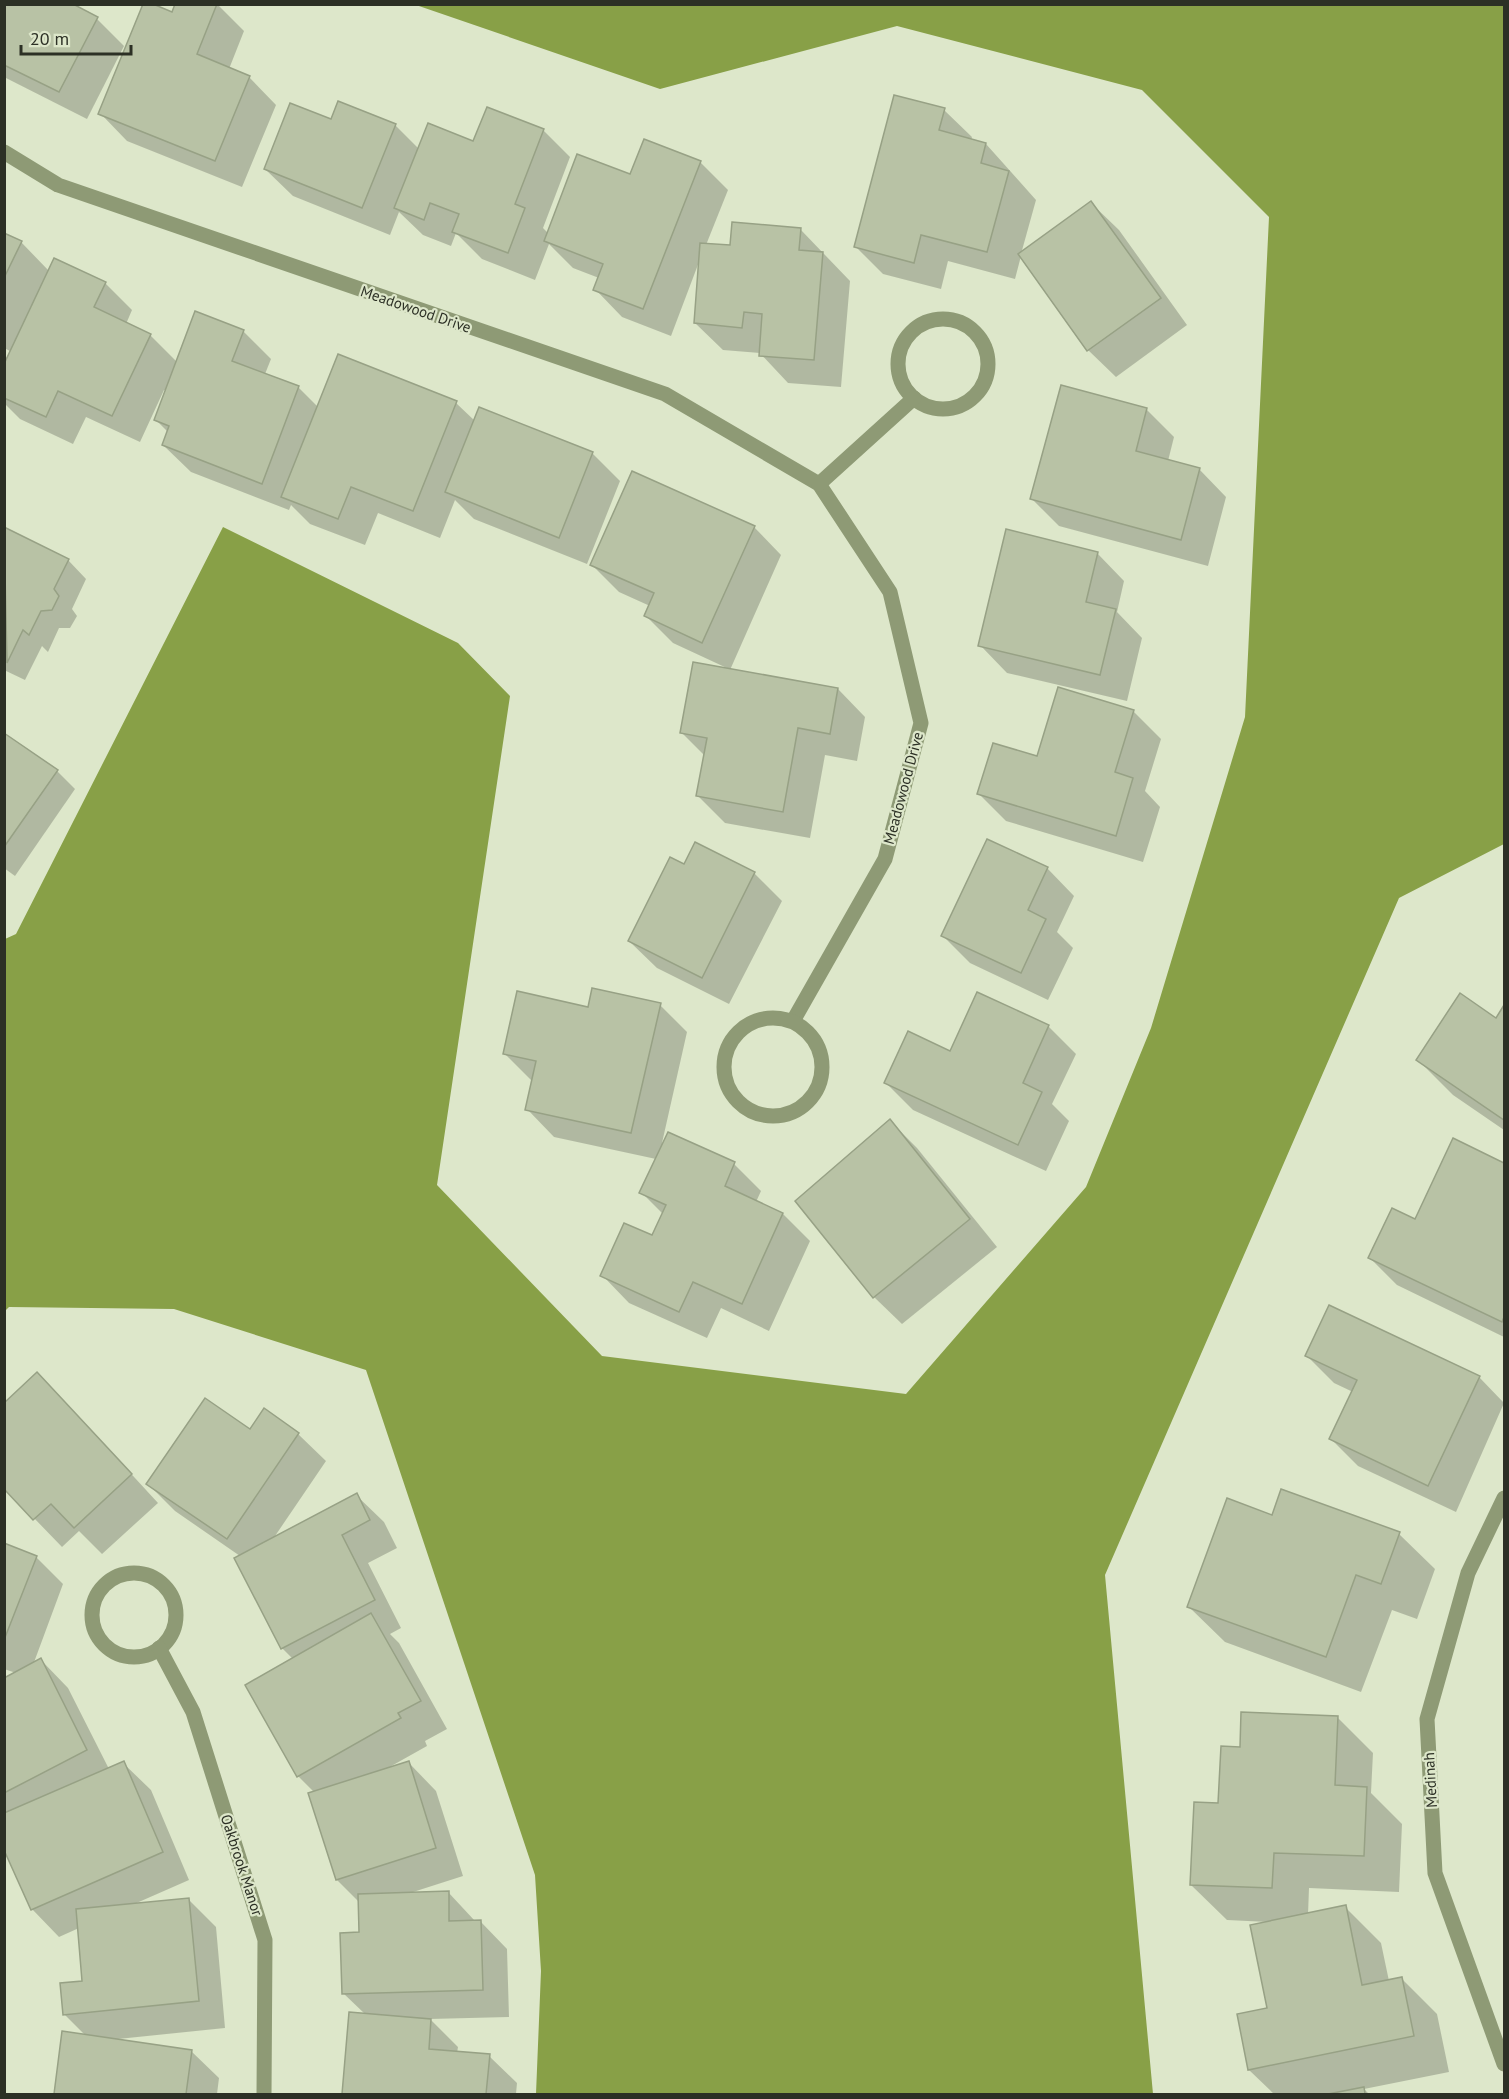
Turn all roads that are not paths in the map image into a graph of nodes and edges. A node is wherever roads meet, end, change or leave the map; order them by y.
1 (4, 152) edge
2 (914, 398) junction
3 (819, 484) junction
4 (793, 1021) junction
5 (1504, 1498) edge
6 (159, 1648) junction
7 (1504, 2064) edge
8 (264, 2094) edge

1 - 3 street, Meadowood Drive
2 - 2 street
2 - 3 street
3 - 4 street, Meadowood Drive
4 - 4 street
5 - 7 street, Medinah
6 - 6 street
6 - 8 street, Oakbrook Manor

